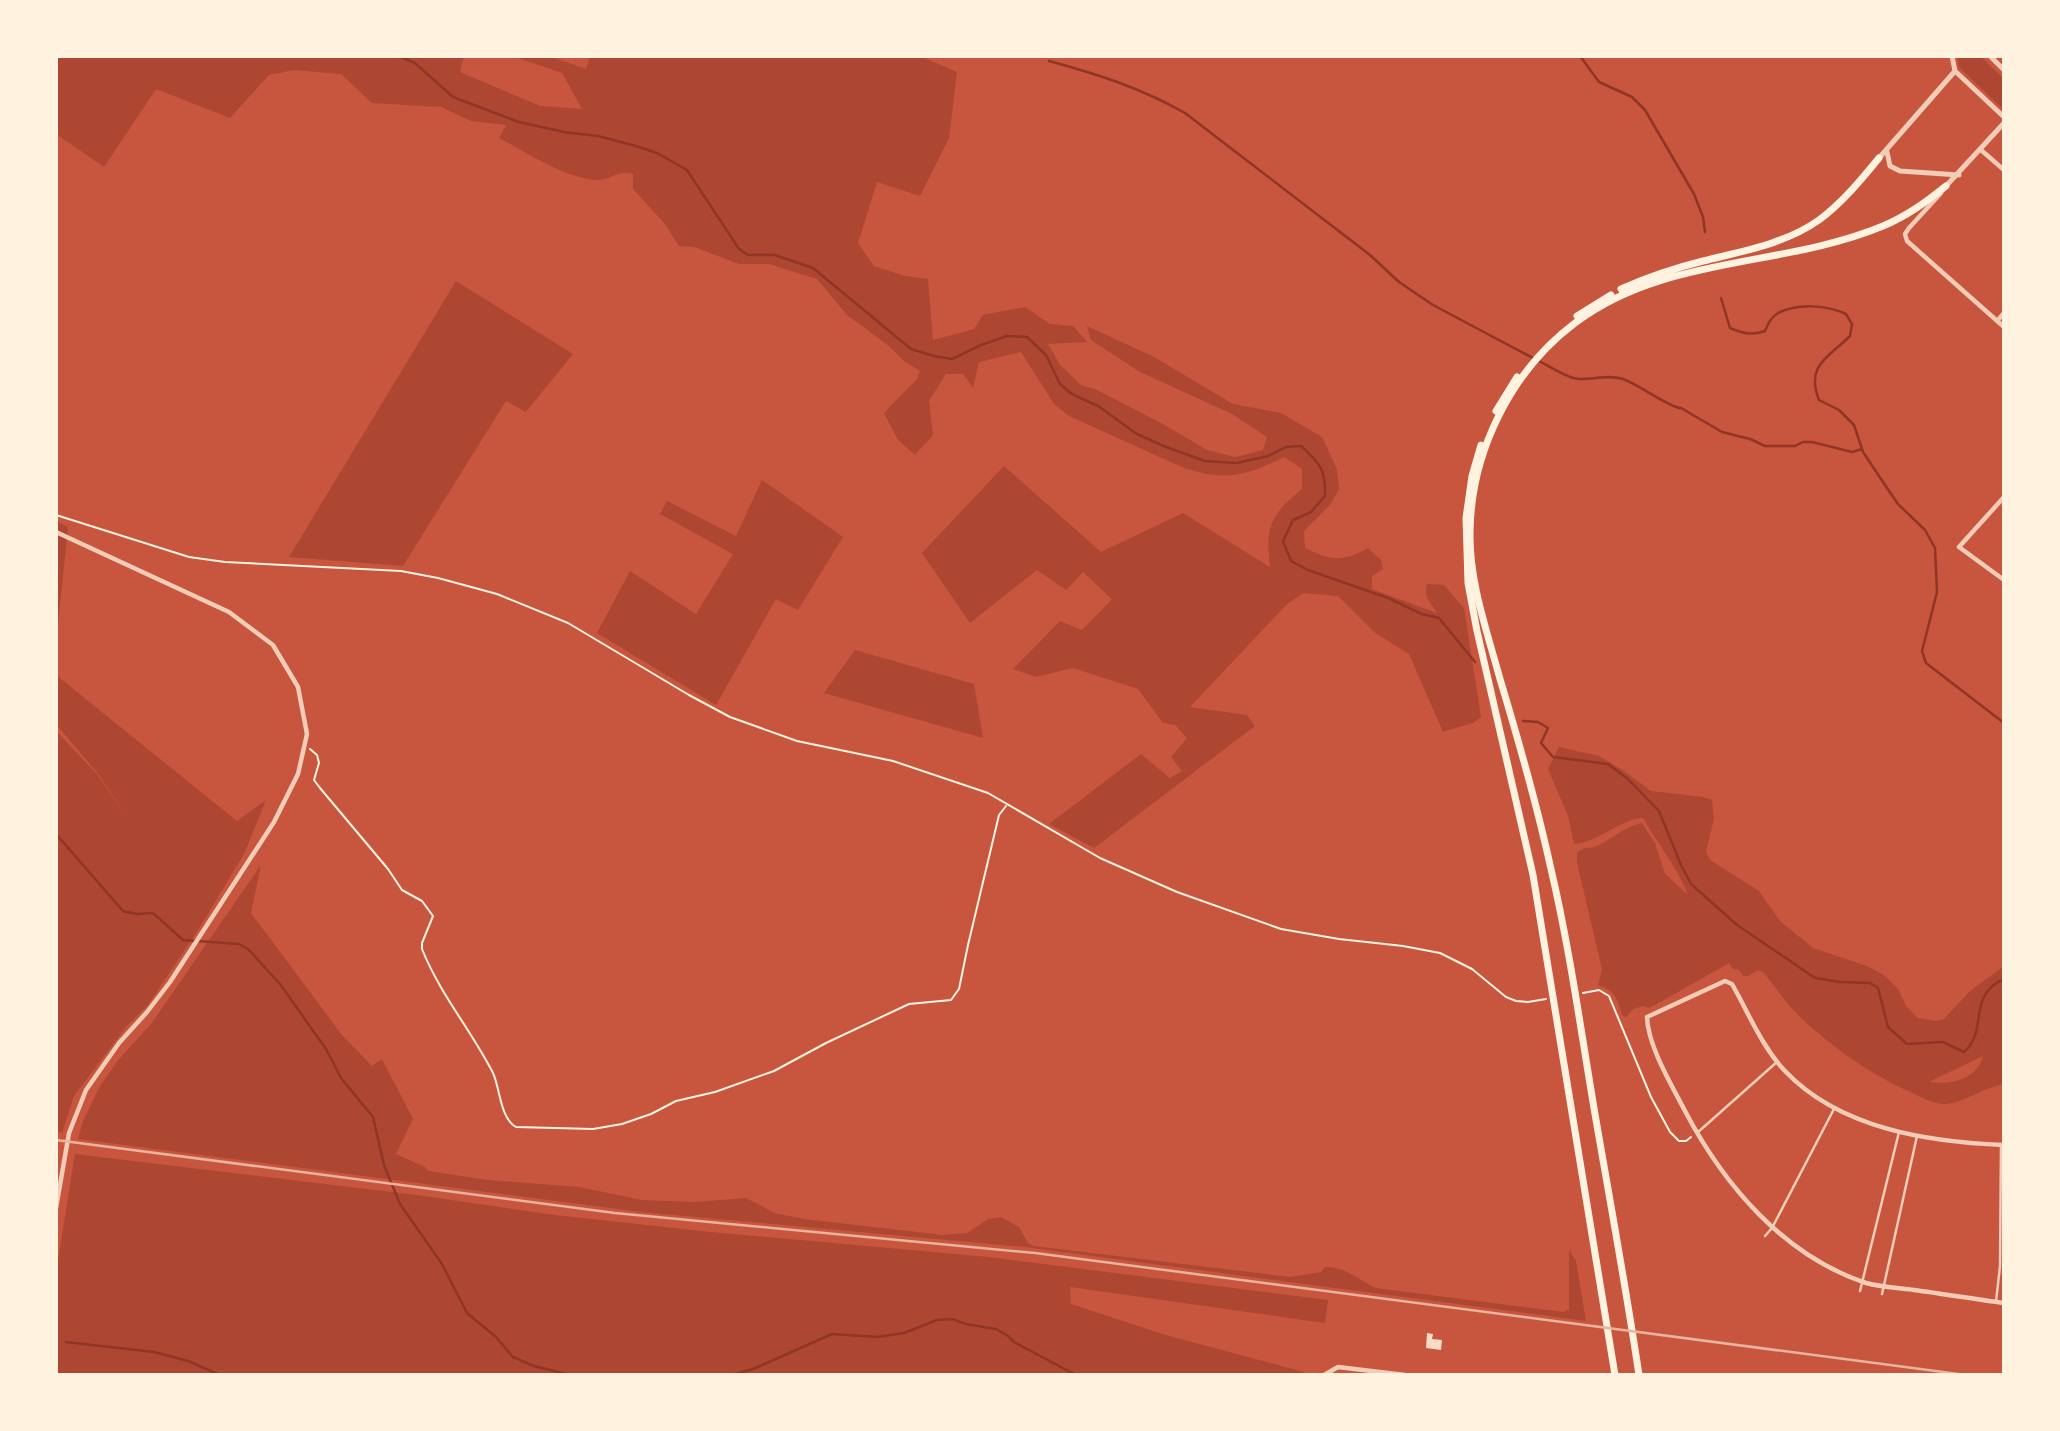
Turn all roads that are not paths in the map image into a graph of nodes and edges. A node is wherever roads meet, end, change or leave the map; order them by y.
1 (1952, 56) edge
2 (1990, 56) edge
3 (2004, 70) edge
4 (1955, 71) junction
5 (2004, 117) edge
6 (2004, 123) edge
7 (1888, 149) junction
8 (1981, 150) junction
9 (1879, 158) joint
10 (2004, 170) edge
11 (1959, 175) junction
12 (1946, 186) junction
13 (2004, 313) edge
14 (1997, 321) junction
15 (2004, 327) edge
16 (1539, 354) junction
17 (1515, 383) junction
18 (2004, 497) edge
19 (56, 532) edge
20 (2004, 580) edge
21 (1778, 1061) junction
22 (1835, 1107) junction
23 (1899, 1132) junction
24 (1696, 1133) junction
25 (1917, 1136) junction
26 (2003, 1145) edge
27 (56, 1208) edge
28 (1772, 1228) junction
29 (1765, 1236) dead end
30 (1864, 1282) junction
31 (1883, 1286) junction
32 (1860, 1291) dead end
33 (1882, 1294) dead end
34 (1996, 1302) junction
35 (2004, 1303) edge
36 (1324, 1375) edge
37 (1405, 1375) edge
38 (1615, 1375) edge
39 (1639, 1375) edge

1 - 4 street
2 - 3 street
4 - 5 street
4 - 7 street
6 - 8 street
7 - 9 street
7 - 11 street
8 - 10 street
8 - 11 street
9 - 16 highway
11 - 12 street
12 - 14 street
12 - 16 highway
13 - 14 street
14 - 15 street
16 - 17 highway
17 - 38 highway
17 - 39 highway
18 - 20 street
19 - 27 street
21 - 22 street
21 - 24 street
21 - 24 street
22 - 23 street
22 - 28 street
23 - 25 street
23 - 30 street
24 - 28 street
25 - 26 street
25 - 31 street
26 - 34 street
28 - 29 street
28 - 30 street
30 - 31 street
30 - 32 street
31 - 33 street
31 - 34 street
34 - 35 street
36 - 37 street

